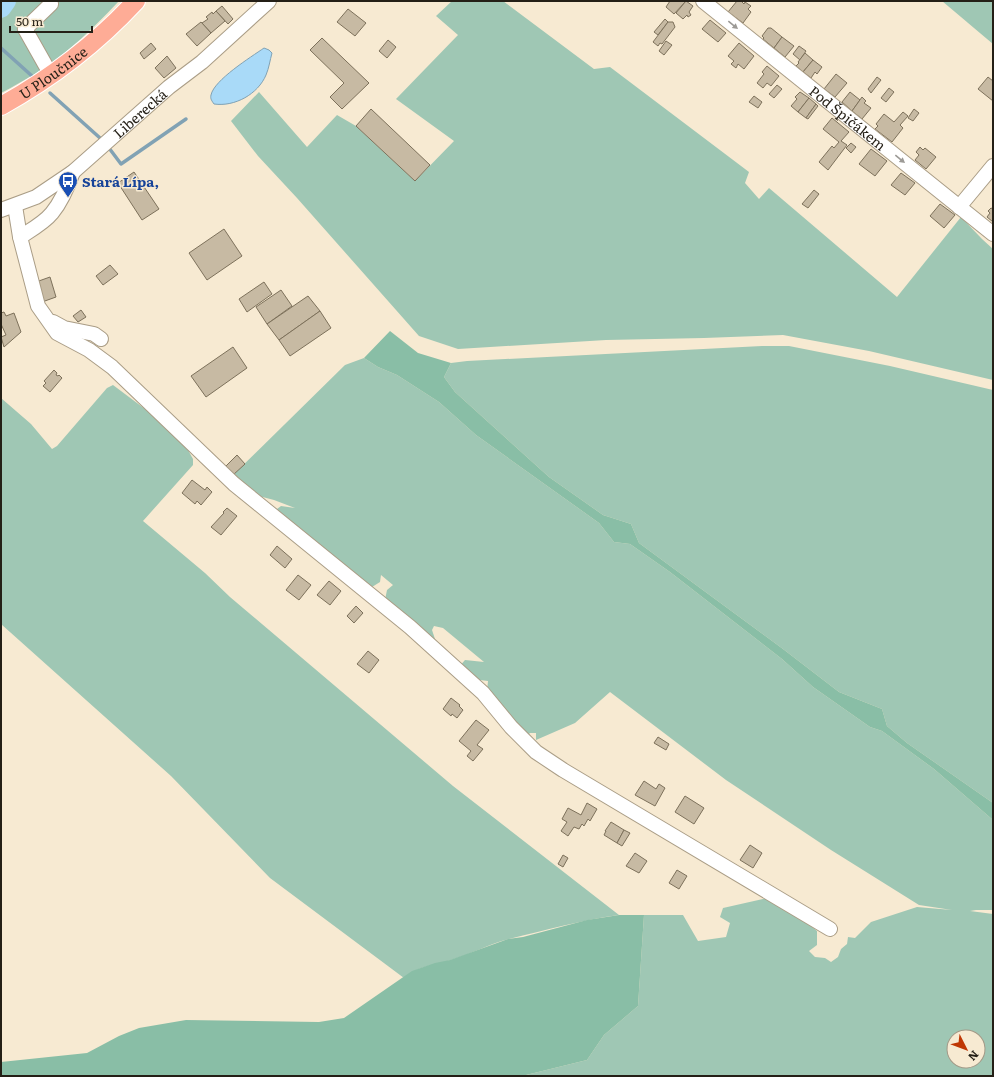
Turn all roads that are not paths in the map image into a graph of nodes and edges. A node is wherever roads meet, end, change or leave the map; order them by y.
1 (50, 1) edge
2 (136, 1) edge
3 (269, 1) edge
4 (703, 1) edge
5 (51, 75) junction
6 (1, 106) edge
7 (993, 166) edge
8 (74, 172) junction
9 (15, 206) junction
10 (960, 207) junction
11 (1, 210) edge
12 (993, 234) edge
13 (20, 237) junction
14 (46, 318) junction
15 (101, 339) dead end
16 (830, 929) dead end

1 - 5 street
2 - 5 main road, U Ploučnice
3 - 8 street, Liberecká
4 -> 10 street, Pod Špičákem
5 - 6 main road, U Ploučnice
7 - 10 street
8 - 9 street, Liberecká
8 - 13 street
9 - 11 street, Liberecká
9 - 13 street
10 - 12 street, Pod Špičákem
13 - 14 street
14 - 15 street
14 - 16 street

